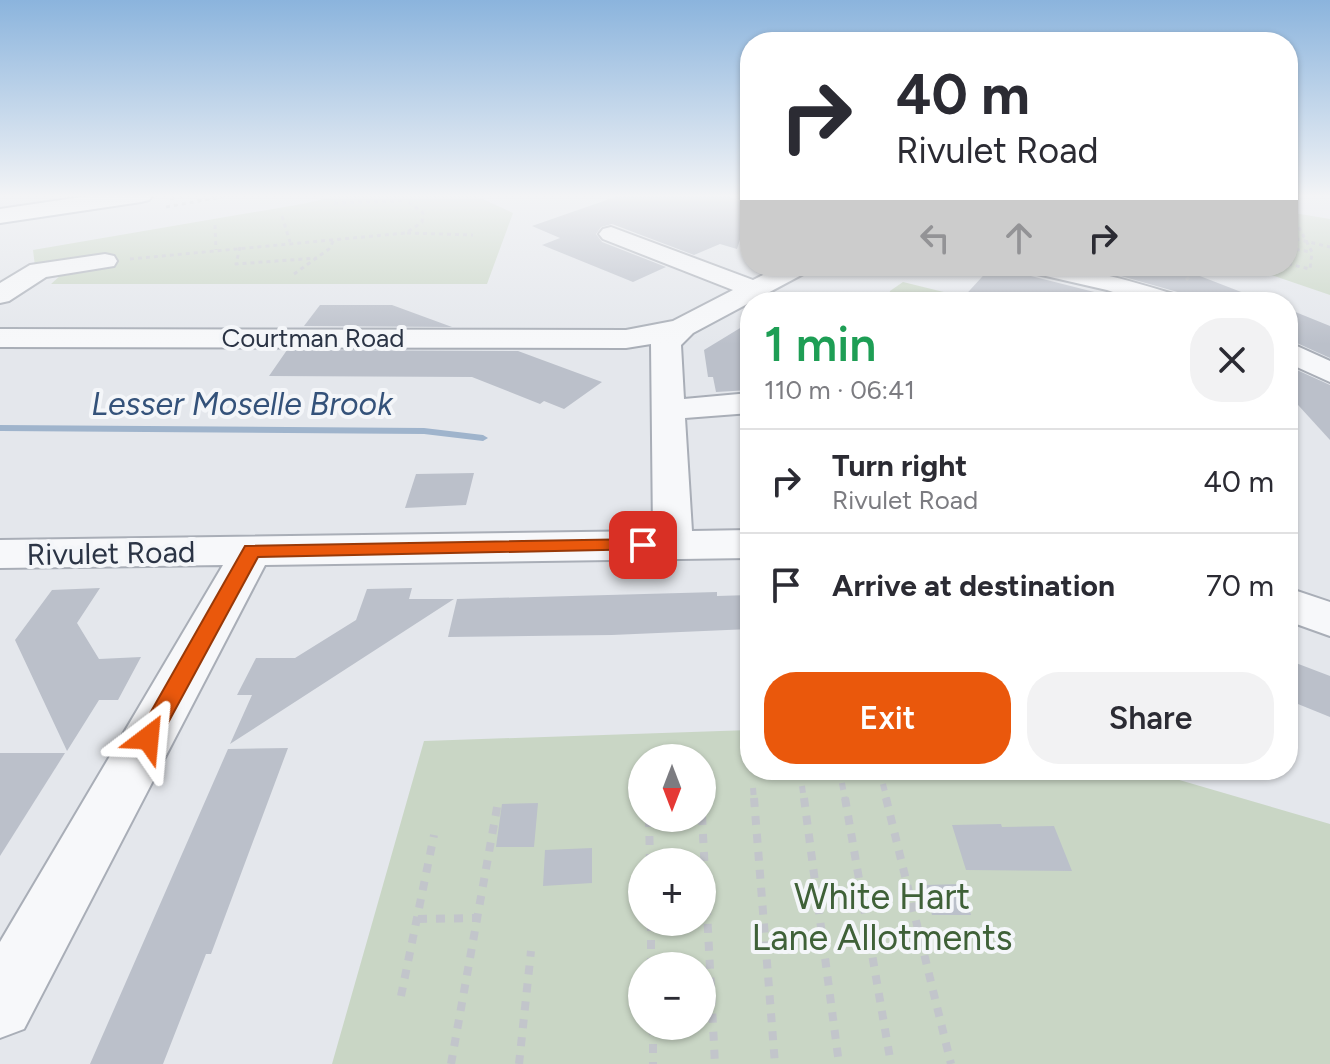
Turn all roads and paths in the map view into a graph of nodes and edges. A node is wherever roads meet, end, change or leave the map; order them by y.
1 (216, 245) edge
2 (263, 245) edge
3 (332, 245) edge
4 (639, 245) edge
5 (1307, 245) edge
6 (240, 247) junction
7 (216, 250) junction
8 (1298, 250) edge
9 (1312, 252) junction
10 (317, 258) junction
11 (105, 261) joint
12 (1298, 266) edge
13 (294, 274) dead end
14 (780, 276) edge
15 (1078, 276) edge
16 (753, 289) junction
17 (748, 292) edge
18 (1139, 292) edge
19 (0, 295) edge
20 (740, 297) edge
21 (0, 338) edge
22 (674, 339) junction
23 (1298, 356) edge
24 (1330, 373) edge
25 (740, 404) edge
26 (675, 410) junction
27 (740, 415) edge
28 (740, 544) edge
29 (673, 545) junction
30 (252, 551) junction
31 (0, 554) edge
32 (1298, 608) edge
33 (1330, 619) edge
34 (842, 783) dead end
35 (883, 784) dead end
36 (802, 786) dead end
37 (753, 788) dead end
38 (498, 802) dead end
39 (703, 832) edge
40 (434, 835) dead end
41 (477, 918) junction
42 (418, 919) junction
43 (531, 951) dead end
44 (401, 996) dead end
45 (0, 1005) edge
46 (653, 1040) edge
47 (451, 1064) edge
48 (519, 1064) edge
49 (653, 1064) edge
50 (715, 1064) edge
51 (775, 1064) edge
52 (839, 1064) edge
53 (891, 1064) edge
54 (951, 1064) edge

1 - 7 path
2 - 6 path
3 - 10 path
4 - 16 street
5 - 9 path
6 - 7 path
6 - 10 path
7 - 11 path
8 - 9 path
9 - 12 path
10 - 13 path
11 - 19 street
14 - 16 street
15 - 18 street
16 - 17 street
20 - 22 street
21 - 22 street, Courtman Road
22 - 26 street
23 - 24 street
25 - 26 street
26 - 27 street
26 - 29 street
28 - 29 street, Rivulet Road
29 - 30 street, Rivulet Road
30 - 31 street, Rivulet Road
30 - 45 street
32 - 33 street
34 - 53 path
35 - 54 path
36 - 52 path
37 - 51 path
38 - 41 path
39 - 50 path
40 - 42 path
41 - 42 path
41 - 47 path
42 - 44 path
43 - 48 path
46 - 49 path

